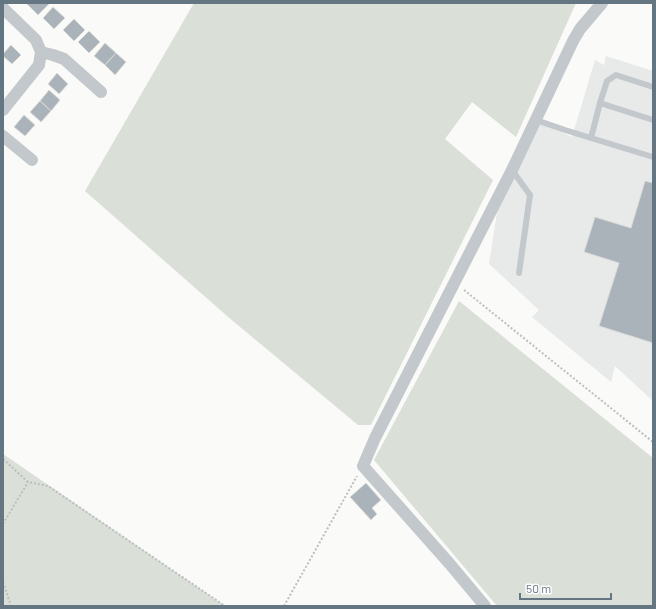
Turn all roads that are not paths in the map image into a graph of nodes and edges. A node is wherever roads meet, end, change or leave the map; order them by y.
1 (602, 3) edge
2 (3, 8) edge
3 (41, 52) junction
4 (653, 86) edge
5 (102, 92) dead end
6 (600, 103) junction
7 (3, 110) edge
8 (536, 120) junction
9 (653, 120) edge
10 (3, 136) edge
11 (591, 138) junction
12 (653, 157) edge
13 (32, 160) dead end
14 (512, 170) junction
15 (519, 274) dead end
16 (485, 606) edge

1 - 8 street
2 - 3 street
3 - 5 street
3 - 7 street
4 - 6 lane
6 - 9 lane
6 - 11 lane
8 - 11 lane
8 - 14 street
10 - 13 street
11 - 12 lane
14 - 15 lane
14 - 16 street

